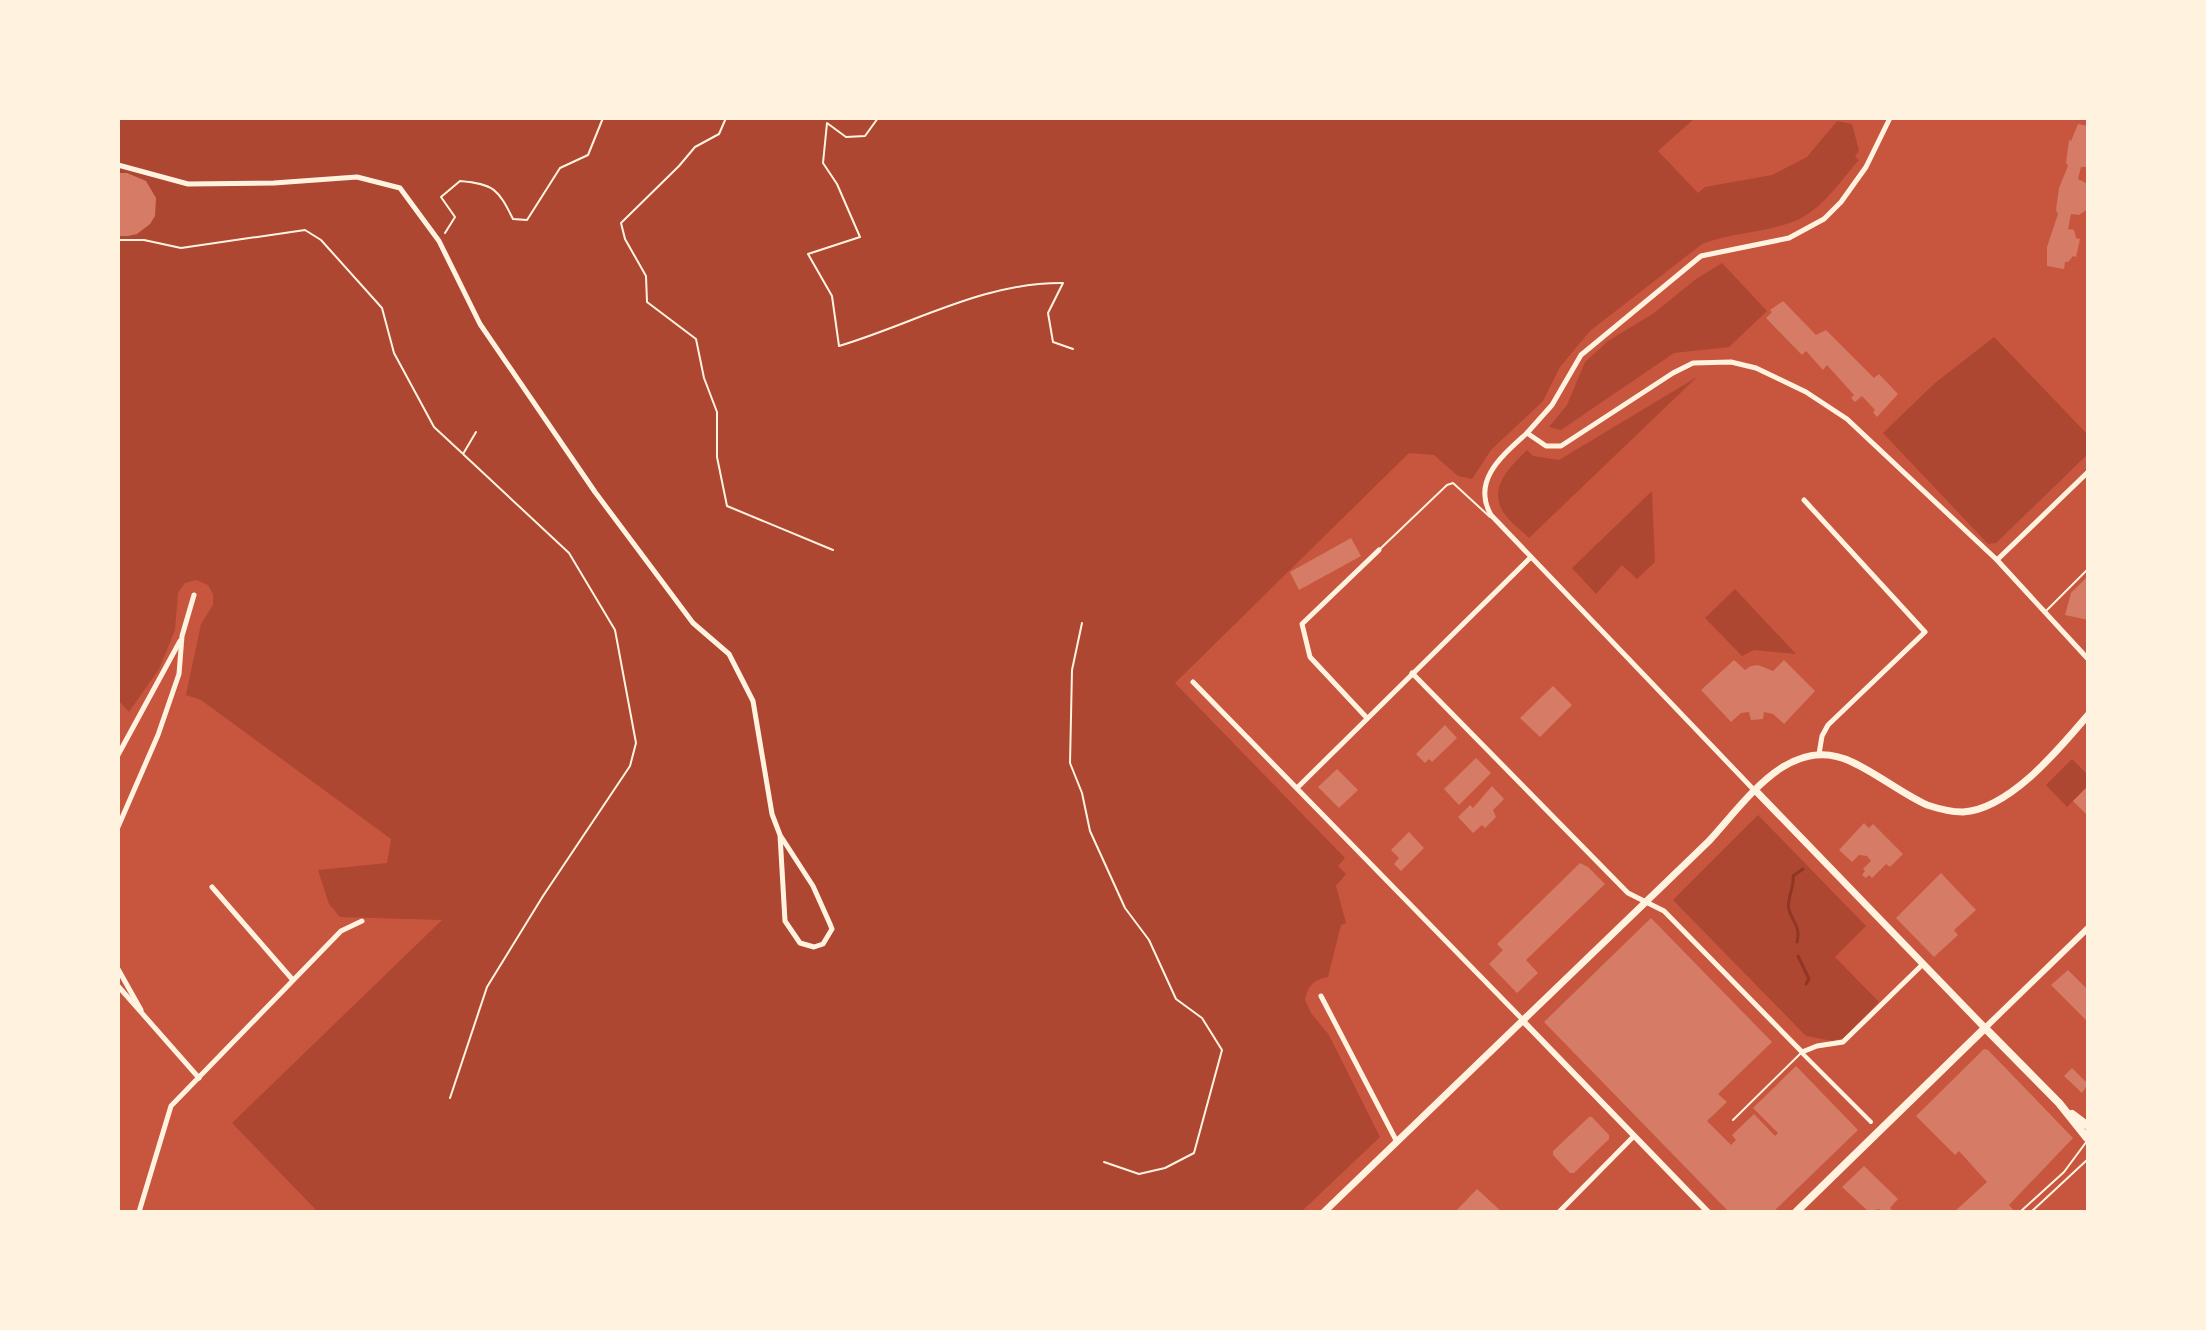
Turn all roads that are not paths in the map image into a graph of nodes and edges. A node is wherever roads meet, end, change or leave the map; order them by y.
1 (1890, 118) edge
2 (118, 165) edge
3 (1527, 433) junction
4 (2088, 472) edge
5 (1804, 500) dead end
6 (1500, 526) junction
7 (1379, 550) joint
8 (1531, 557) junction
9 (1997, 560) junction
10 (2088, 569) edge
11 (194, 595) dead end
12 (2045, 613) junction
13 (182, 636) junction
14 (2088, 659) edge
15 (1412, 673) junction
16 (1193, 682) dead end
17 (2088, 715) edge
18 (1367, 718) junction
19 (1819, 754) junction
20 (118, 755) edge
21 (1297, 788) junction
22 (1755, 790) junction
23 (118, 827) edge
24 (780, 835) junction
25 (212, 887) dead end
26 (1646, 901) junction
27 (362, 921) dead end
28 (2088, 928) edge
29 (1923, 964) junction
30 (118, 969) edge
31 (292, 979) junction
32 (118, 986) edge
33 (1321, 996) dead end
34 (147, 1021) junction
35 (1523, 1021) junction
36 (1985, 1028) junction
37 (1802, 1052) junction
38 (199, 1078) junction
39 (2059, 1103) junction
40 (1733, 1120) dead end
41 (1871, 1122) dead end
42 (2088, 1126) edge
43 (1634, 1136) junction
44 (2088, 1140) edge
45 (1397, 1142) junction
46 (2088, 1159) edge
47 (139, 1212) edge
48 (1324, 1212) edge
49 (1559, 1212) edge
50 (1708, 1212) edge
51 (1796, 1212) edge
52 (2020, 1212) edge
53 (2031, 1212) edge

1 - 3 street
2 - 24 street
3 - 6 street
3 - 9 street
4 - 9 street
5 - 19 street
6 - 7 lane
6 - 8 street
7 - 18 street
8 - 15 street
8 - 22 street
9 - 12 street
10 - 12 lane
11 - 13 street
12 - 14 street
13 - 20 street
13 - 23 street
15 - 18 street
15 - 26 street
16 - 21 street
17 - 19 main road
18 - 21 street
19 - 22 main road
21 - 35 street
22 - 26 main road
22 - 29 main road
24 - 24 street
25 - 31 street
26 - 35 main road
26 - 37 street
27 - 31 street
28 - 36 street
29 - 36 main road
29 - 37 street
30 - 34 street
31 - 38 street
32 - 34 street
33 - 45 street
34 - 38 street
35 - 43 street
35 - 45 main road
36 - 39 main road
36 - 51 main road
37 - 40 lane
37 - 41 street
38 - 47 street
39 - 42 main road
39 - 44 main road
43 - 49 street
43 - 50 street
44 - 52 lane
45 - 48 main road
46 - 53 lane

